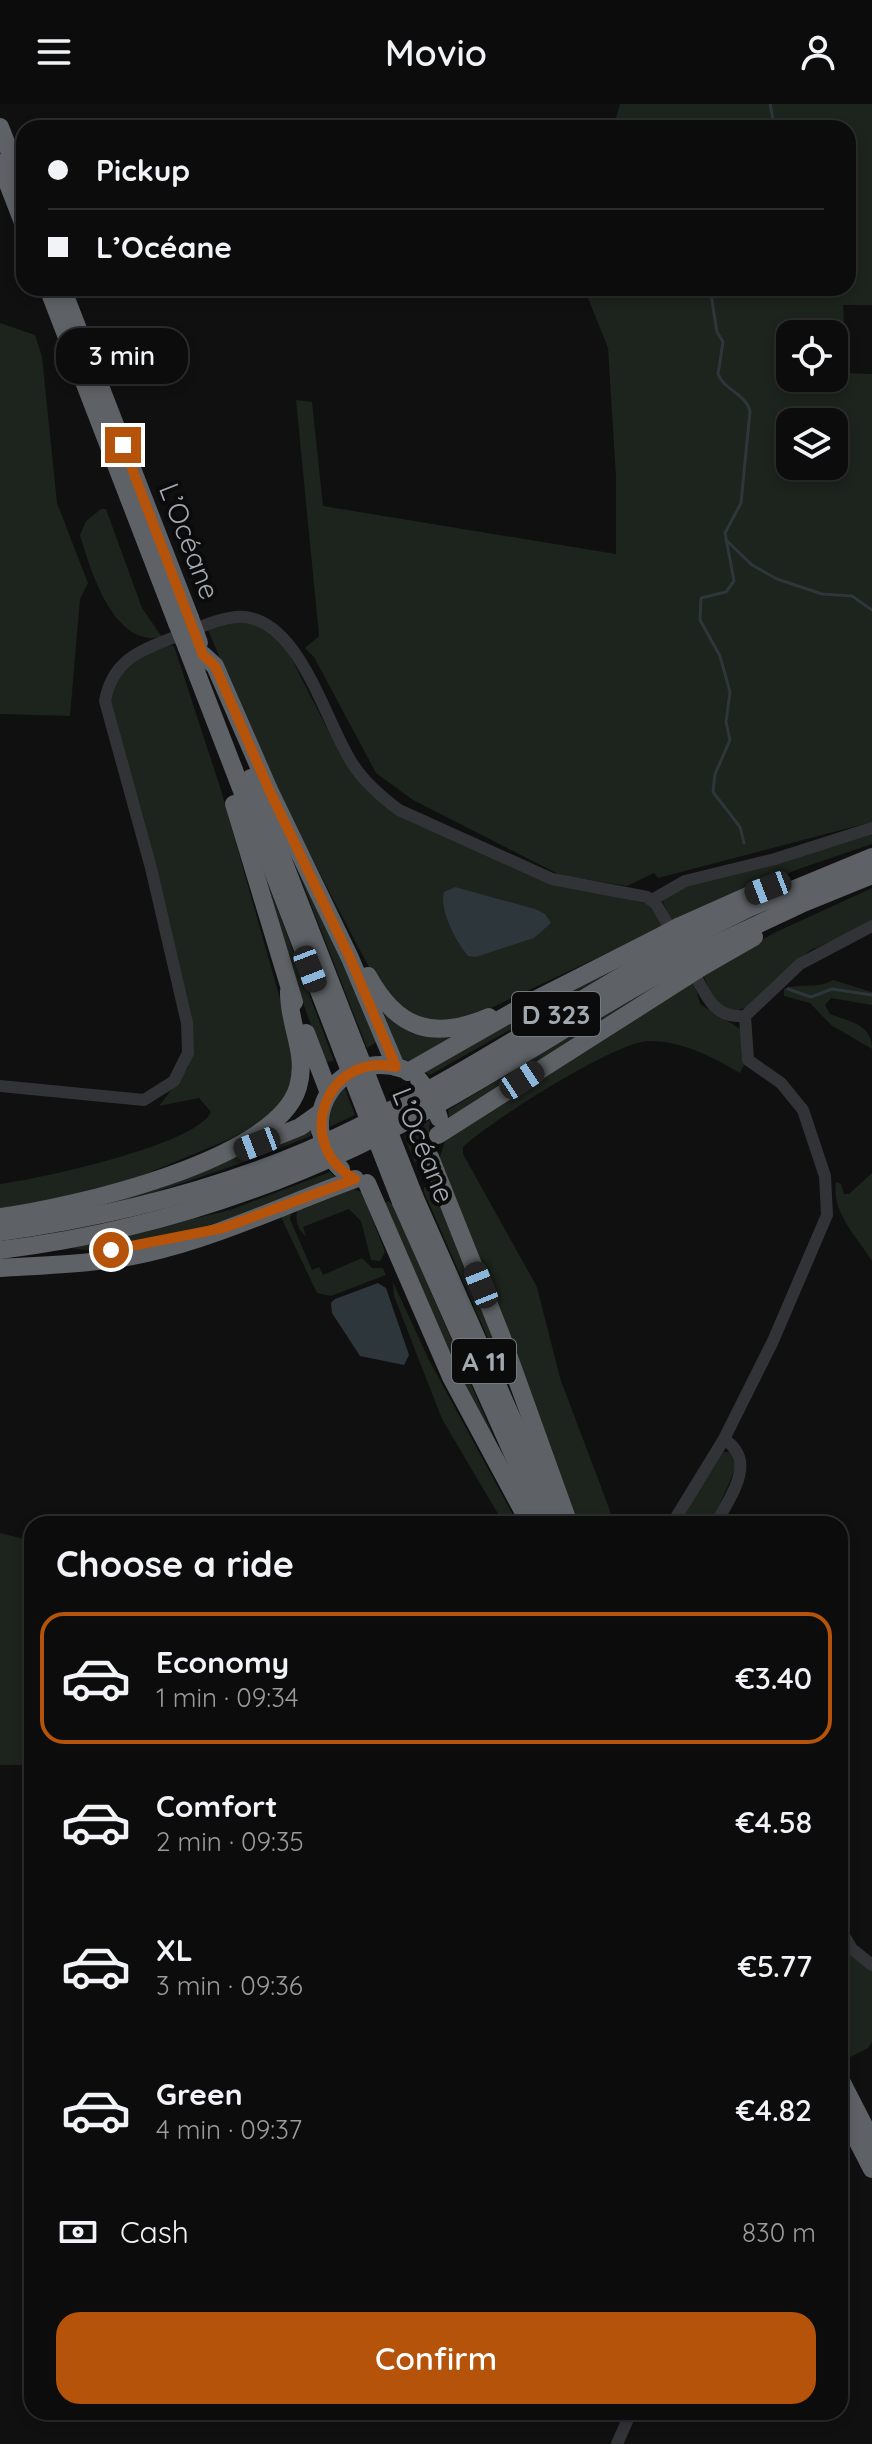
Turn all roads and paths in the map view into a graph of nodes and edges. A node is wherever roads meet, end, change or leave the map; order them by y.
1 (0, 127) edge
2 (0, 163) edge
3 (16, 168) edge
4 (16, 204) edge
5 (51, 296) edge
6 (65, 296) edge
7 (184, 621) junction
8 (196, 648) junction
9 (201, 687) junction
10 (872, 828) edge
11 (872, 857) edge
12 (849, 874) junction
13 (872, 875) edge
14 (652, 900) junction
15 (334, 923) junction
16 (872, 926) edge
17 (682, 952) junction
18 (289, 991) junction
19 (527, 1004) junction
20 (745, 1016) junction
21 (349, 1051) junction
22 (408, 1073) junction
23 (0, 1086) edge
24 (329, 1093) junction
25 (402, 1114) junction
26 (321, 1121) junction
27 (438, 1126) junction
28 (216, 1156) junction
29 (430, 1157) junction
30 (354, 1177) junction
31 (408, 1199) junction
32 (0, 1217) edge
33 (223, 1228) junction
34 (0, 1232) edge
35 (0, 1250) edge
36 (0, 1259) edge
37 (0, 1268) edge
38 (724, 1439) junction
39 (526, 1516) edge
40 (541, 1516) edge
41 (554, 1516) edge
42 (566, 1516) edge
43 (677, 1516) edge
44 (720, 1516) edge
45 (848, 1942) edge
46 (872, 1965) edge
47 (848, 2094) edge
48 (848, 2122) edge
49 (872, 2141) edge
50 (872, 2169) edge
51 (628, 2420) edge
52 (617, 2444) edge

1 - 3 highway
2 - 4 highway
5 - 7 highway, L’Océane / A 11
6 - 7 highway, L’Océane / A 11
7 - 8 highway, L’Océane / A 11, bridge
8 - 9 highway, L’Océane / A 11
8 - 15 highway
8 - 21 highway, L’Océane / A 11
9 - 18 highway
9 - 21 highway, L’Océane / A 11
10 - 14 street
11 - 12 highway, D 323
12 - 13 highway, D 323
12 - 17 highway, D 323
12 - 17 highway
14 - 20 street
14 - 23 street
15 - 19 highway
15 - 22 highway
16 - 20 street
17 - 19 highway
17 - 25 highway, D 323
17 - 27 highway
18 - 24 highway
18 - 28 highway
19 - 22 highway
20 - 38 street
21 - 31 highway, L’Océane / A 11, bridge
22 - 24 highway
22 - 27 highway, bridge
24 - 26 highway
25 - 34 highway
25 - 35 highway
26 - 28 highway
26 - 30 highway, bridge
27 - 29 highway
28 - 32 highway
29 - 30 highway
29 - 42 highway
30 - 33 highway
30 - 39 highway
31 - 40 highway, L’Océane / A 11
31 - 41 highway, L’Océane / A 11
33 - 36 highway
33 - 37 highway
38 - 43 street
38 - 44 street
45 - 46 street
47 - 49 highway
48 - 50 highway
51 - 52 street

